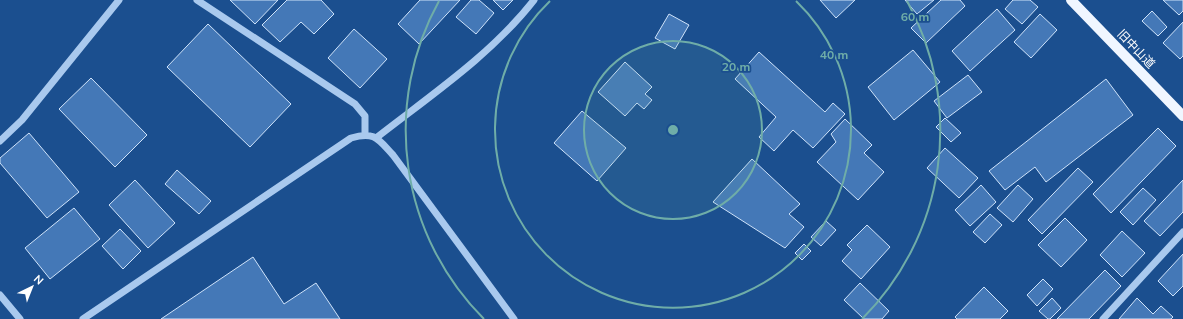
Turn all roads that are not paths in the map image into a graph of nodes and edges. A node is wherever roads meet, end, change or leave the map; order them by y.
1 (120, 0) edge
2 (197, 0) edge
3 (534, 0) edge
4 (1071, 0) edge
5 (1183, 116) edge
6 (365, 134) junction
7 (376, 138) junction
8 (0, 141) edge
9 (1183, 232) edge
10 (0, 295) edge
11 (20, 319) edge
12 (83, 319) edge
13 (514, 319) edge
14 (1103, 319) edge

1 - 8 street
2 - 6 street
3 - 7 street
4 - 5 main road, 旧中山道
6 - 7 street
6 - 12 street
7 - 13 street
9 - 14 street
10 - 11 street

